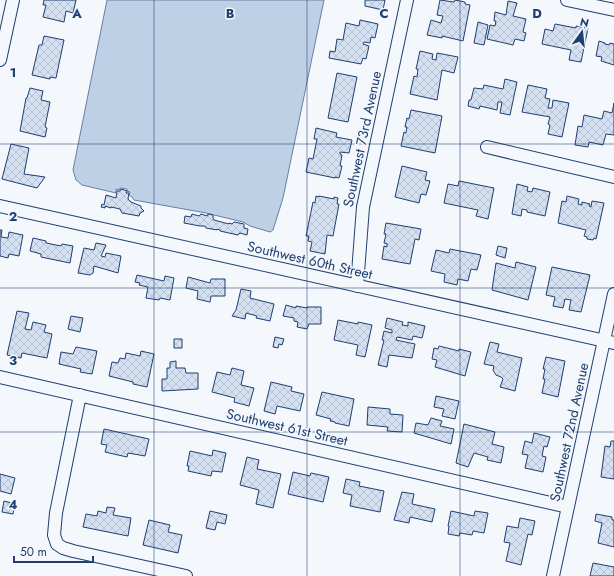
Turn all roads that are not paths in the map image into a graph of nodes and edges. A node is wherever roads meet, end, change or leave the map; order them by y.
1 (13, 0) edge
2 (408, 0) edge
3 (567, 0) edge
4 (614, 10) edge
5 (0, 55) edge
6 (488, 147) dead end
7 (614, 176) edge
8 (0, 206) edge
9 (357, 286) junction
10 (614, 294) edge
11 (609, 342) edge
12 (0, 376) edge
13 (80, 395) junction
14 (568, 506) junction
15 (186, 576) edge
16 (553, 576) edge

1 - 5 street
2 - 9 street, Southwest 73rd Avenue
3 - 4 street
6 - 7 street
8 - 9 street, Southwest 60th Street
9 - 11 street, Southwest 60th Street
10 - 11 street, Southwest 72nd Avenue
11 - 14 street, Southwest 72nd Avenue
12 - 13 street, Southwest 61st Street
13 - 14 street, Southwest 61st Street
13 - 15 street
14 - 16 street, Southwest 72nd Avenue

